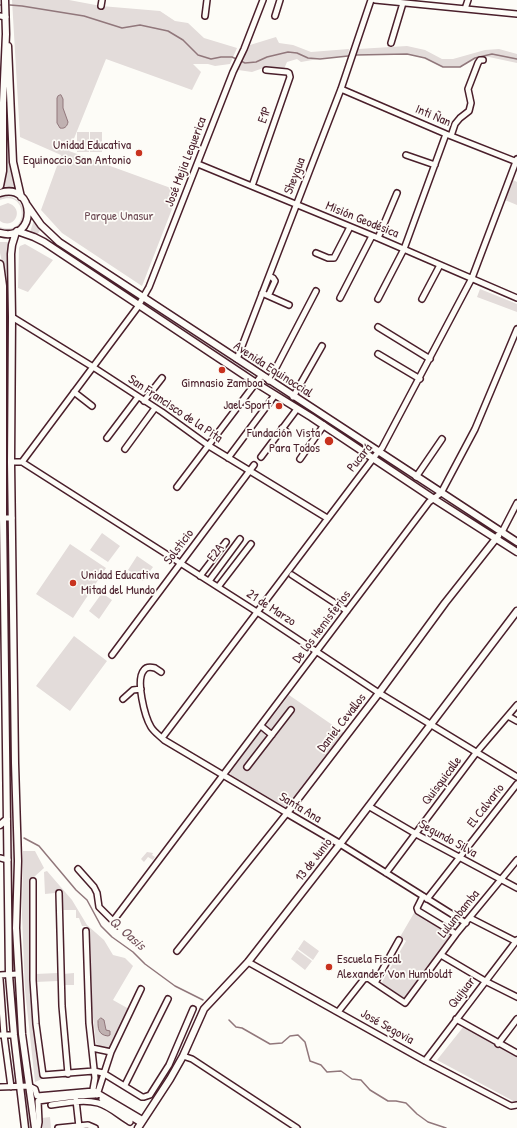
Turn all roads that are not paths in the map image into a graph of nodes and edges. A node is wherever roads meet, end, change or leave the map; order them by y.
1 (5, 0) edge
2 (207, 0) edge
3 (263, 0) edge
4 (280, 0) edge
5 (371, 0) edge
6 (375, 0) edge
7 (468, 0) edge
8 (404, 3) junction
9 (465, 9) junction
10 (517, 14) edge
11 (205, 16) dead end
12 (275, 16) dead end
13 (3, 17) edge
14 (6, 34) junction
15 (391, 44) dead end
16 (484, 60) dead end
17 (266, 70) dead end
18 (341, 89) junction
19 (3, 108) junction
20 (11, 108) junction
21 (448, 135) junction
22 (406, 155) dead end
23 (517, 161) edge
24 (198, 164) junction
25 (435, 165) junction
26 (0, 186) edge
27 (252, 186) junction
28 (0, 193) edge
29 (397, 193) dead end
30 (21, 197) junction
31 (27, 205) junction
32 (296, 205) junction
33 (350, 227) junction
34 (17, 232) junction
35 (0, 233) edge
36 (372, 236) junction
37 (378, 238) junction
38 (404, 249) junction
39 (316, 254) dead end
40 (0, 264) edge
41 (440, 265) junction
42 (269, 276) junction
43 (472, 278) junction
44 (3, 286) junction
45 (316, 292) dead end
46 (262, 293) junction
47 (0, 294) edge
48 (269, 294) dead end
49 (143, 298) junction
50 (340, 298) dead end
51 (517, 298) edge
52 (422, 299) dead end
53 (378, 300) dead end
54 (139, 305) junction
55 (289, 305) dead end
56 (12, 317) junction
57 (1, 323) edge
58 (378, 327) dead end
59 (517, 329) edge
60 (322, 346) dead end
61 (378, 354) dead end
62 (237, 359) junction
63 (430, 359) junction
64 (93, 367) junction
65 (261, 376) junction
66 (162, 378) dead end
67 (420, 379) junction
68 (269, 380) junction
69 (256, 383) junction
70 (74, 392) junction
71 (275, 395) junction
72 (138, 397) junction
73 (293, 397) junction
74 (144, 401) junction
75 (92, 406) dead end
76 (155, 408) junction
77 (297, 408) junction
78 (324, 425) junction
79 (282, 428) junction
80 (287, 432) dead end
81 (107, 438) dead end
82 (442, 439) dead end
83 (209, 446) junction
84 (125, 449) dead end
85 (378, 452) junction
86 (261, 457) dead end
87 (228, 458) junction
88 (300, 459) dead end
89 (373, 459) junction
90 (12, 462) junction
91 (22, 462) junction
92 (254, 465) dead end
93 (250, 471) junction
94 (416, 477) junction
95 (177, 487) dead end
96 (441, 493) junction
97 (434, 499) junction
98 (517, 503) edge
99 (327, 518) junction
100 (2, 521) edge
101 (12, 521) junction
102 (502, 532) junction
103 (240, 539) dead end
104 (496, 539) junction
105 (226, 542) dead end
106 (517, 542) edge
107 (251, 544) dead end
108 (517, 552) edge
109 (180, 563) junction
110 (292, 575) dead end
111 (200, 576) junction
112 (209, 581) junction
113 (218, 587) junction
114 (348, 611) junction
115 (517, 611) edge
116 (257, 612) junction
117 (5, 641) junction
118 (14, 641) junction
119 (317, 652) junction
120 (112, 655) dead end
121 (161, 672) dead end
122 (141, 689) junction
123 (379, 693) junction
124 (3, 697) edge
125 (123, 699) dead end
126 (517, 705) edge
127 (291, 710) dead end
128 (508, 716) junction
129 (517, 721) edge
130 (261, 726) junction
131 (431, 726) junction
132 (272, 735) junction
133 (162, 738) junction
134 (476, 753) junction
135 (247, 767) dead end
136 (224, 775) junction
137 (517, 777) edge
138 (3, 782) edge
139 (517, 784) edge
140 (370, 807) junction
141 (287, 813) junction
142 (7, 819) junction
143 (0, 825) edge
144 (416, 834) junction
145 (340, 844) junction
146 (459, 857) junction
147 (0, 858) edge
148 (8, 860) junction
149 (517, 860) edge
150 (78, 869) dead end
151 (386, 873) junction
152 (501, 880) junction
153 (33, 881) dead end
154 (517, 888) edge
155 (59, 893) dead end
156 (425, 898) junction
157 (468, 920) junction
158 (86, 931) dead end
159 (456, 934) junction
160 (399, 940) dead end
161 (517, 941) edge
162 (177, 951) dead end
163 (441, 955) junction
164 (248, 962) junction
165 (18, 974) junction
166 (0, 975) edge
167 (9, 975) junction
168 (0, 979) edge
169 (485, 981) junction
170 (375, 983) junction
171 (141, 989) dead end
172 (517, 997) edge
173 (168, 999) dead end
174 (193, 1010) dead end
175 (338, 1012) junction
176 (456, 1019) junction
177 (517, 1019) edge
178 (2, 1035) edge
179 (14, 1035) junction
180 (498, 1044) junction
181 (92, 1048) junction
182 (111, 1052) junction
183 (517, 1054) edge
184 (183, 1056) junction
185 (425, 1061) junction
186 (94, 1071) junction
187 (103, 1073) junction
188 (68, 1074) junction
189 (125, 1085) junction
190 (20, 1086) junction
191 (29, 1086) junction
192 (0, 1087) edge
193 (11, 1087) junction
194 (95, 1093) junction
195 (37, 1099) junction
196 (76, 1099) junction
197 (51, 1105) dead end
198 (517, 1105) edge
199 (130, 1122) dead end
200 (141, 1124) edge
201 (79, 1127) edge
202 (25, 1128) edge
203 (36, 1128) edge
204 (58, 1128) edge
205 (95, 1128) edge
206 (297, 1128) edge

1 - 13 main road
2 - 11 street
3 - 24 street, José Mejia Lequerica
4 - 12 street
5 - 18 street, Sheygua
6 - 8 street
7 - 9 street
8 - 9 street
8 - 15 street
9 - 10 street
13 - 14 main road
14 - 19 main road
14 - 20 main road
16 - 21 street
17 - 27 street, E1P
18 - 21 street, Inti Ñan
18 - 32 street, Sheygua
19 - 20 main road
19 - 26 main road
20 - 30 main road
21 - 23 street, Inti Ñan
21 - 25 street
22 - 25 street
23 - 43 street, Pucará
24 - 27 street, Misión Geodésica
24 - 49 street, José Mejia Lequerica
25 - 38 street
27 - 32 street, Misión Geodésica
28 - 30 main road
29 - 37 street
30 - 31 main road, Avenida Equinoccial
31 - 34 main road
31 - 49 main road, Avenida Equinoccial
32 - 33 street, Misión Geodésica
32 - 42 street, Sheygua
33 - 36 street, Misión Geodésica
33 - 39 street
34 - 35 main road
34 - 54 main road, Avenida Equinoccial
34 - 56 main road
36 - 37 street, Misión Geodésica
36 - 50 street
37 - 38 street, Misión Geodésica
38 - 41 street, Misión Geodésica
38 - 53 street
40 - 44 main road
41 - 43 street, Misión Geodésica
41 - 52 street
42 - 46 street, Sheygua
42 - 48 street
43 - 51 street, Misión Geodésica
43 - 63 street, Pucará
44 - 47 street
44 - 57 main road
45 - 68 street
46 - 55 street
46 - 62 street, Sheygua
49 - 54 street, José Mejia Lequerica
49 - 62 main road, Avenida Equinoccial
54 - 64 street, José Mejia Lequerica
54 - 69 main road, Avenida Equinoccial
56 - 64 street, San Francisco de la Pita
56 - 90 main road
57 - 100 main road
58 - 63 street
59 - 96 street, De los Hemisferios
60 - 73 street
61 - 67 street
62 - 65 main road, Avenida Equinoccial
63 - 67 street, Pucará
64 - 70 street, José Mejia Lequerica
64 - 72 street, San Francisco de la Pita
65 - 68 main road, Avenida Equinoccial
65 - 69 street
66 - 74 street
67 - 85 street, Pucará
68 - 73 main road, Avenida Equinoccial
69 - 71 main road, Avenida Equinoccial
69 - 83 street
70 - 75 street
70 - 91 street, José Mejia Lequerica
71 - 77 main road, Avenida Equinoccial
71 - 87 street
72 - 74 street, San Francisco de la Pita
72 - 81 street
73 - 85 main road, Avenida Equinoccial
74 - 76 street, San Francisco de la Pita
76 - 83 street, San Francisco de la Pita
76 - 84 street
77 - 78 main road, Avenida Equinoccial
77 - 79 street
78 - 88 street
78 - 89 main road, Avenida Equinoccial
79 - 80 street
79 - 86 street
82 - 94 street
83 - 87 street, San Francisco de la Pita
83 - 95 street
85 - 89 street, Pucará
85 - 94 main road, Avenida Equinoccial
87 - 93 street, San Francisco de la Pita
89 - 97 main road, Avenida Equinoccial
89 - 99 street, Pucará
90 - 91 street
90 - 101 main road
91 - 109 street, 21 de Marzo
92 - 93 street, Solsticio
93 - 99 street, San Francisco de la Pita
93 - 109 street, Solsticio
94 - 96 main road, Avenida Equinoccial
96 - 97 street, De los Hemisferios
96 - 102 main road, Avenida Equinoccial
97 - 104 main road, Avenida Equinoccial
97 - 114 street, De los Hemisferios
98 - 102 street, Daniel Cevallos
99 - 116 street, Pucará
100 - 101 street
100 - 117 main road
101 - 118 main road
102 - 104 main road, Daniel Cevallos
102 - 106 main road, Avenida Equinoccial
103 - 112 street, E2A
104 - 108 main road, Avenida Equinoccial
104 - 123 main road, Daniel Cevallos
105 - 111 street
107 - 113 street
109 - 111 street, 21 de Marzo
109 - 120 street, Solsticio
110 - 114 street
111 - 112 street, 21 de Marzo
112 - 113 street, 21 de Marzo
113 - 116 street, 21 de Marzo
114 - 119 street, De los Hemisferios
115 - 131 main road, 13 de Junio
116 - 119 street, 21 de Marzo
116 - 133 street, Pucará
117 - 118 main road
117 - 124 main road
118 - 165 main road
119 - 123 street, 21 de Marzo
119 - 130 street, De los Hemisferios
121 - 122 street
122 - 125 street
122 - 133 street, Santa Ana
123 - 131 street, 21 de Marzo
123 - 141 main road, Daniel Cevallos
124 - 138 main road
126 - 128 street, Quisquicalle
127 - 132 street
128 - 129 street
128 - 134 street, Quisquicalle
130 - 132 street
130 - 136 street, De los Hemisferios
131 - 134 street, 21 de Marzo
131 - 140 main road, 13 de Junio
132 - 135 street
133 - 136 street, Santa Ana
134 - 137 street, 21 de Marzo
134 - 144 street, Quisquicalle
136 - 141 street, Santa Ana
136 - 150 street, De los Hemisferios
138 - 142 main road
139 - 146 street, El Calvario
140 - 144 street, Segundo Silva
140 - 145 main road, 13 de Junio
141 - 145 main road, Santa Ana
141 - 162 street, Daniel Cevallos
142 - 143 main road
142 - 148 main road
144 - 146 street, Segundo Silva
144 - 151 street, Quisquicalle
145 - 151 street, Santa Ana
145 - 164 main road, 13 de Junio
146 - 152 street, Segundo Silva
146 - 156 street, El Calvario
147 - 148 street
148 - 167 main road
149 - 152 street, Lulumbamba
151 - 156 street, Santa Ana
152 - 154 street, Segundo Silva
152 - 157 street, Lulumbamba
153 - 188 street
155 - 188 street
156 - 157 street, Santa Ana
156 - 159 street, El Calvario
157 - 159 street, Lulumbamba
157 - 161 street, Santa Ana
158 - 181 street
159 - 163 street, Lulumbamba
160 - 170 street
161 - 169 street, Quijuar
163 - 169 street
163 - 170 street, Lulumbamba
164 - 175 street, José Segovia
164 - 184 main road, 13 de Junio
165 - 167 street
165 - 191 main road
166 - 167 street
167 - 179 main road
168 - 178 street
169 - 172 street
169 - 176 street, Quijuar
170 - 175 street
171 - 182 street
173 - 189 street
174 - 189 street
175 - 185 street, José Segovia
176 - 180 street
176 - 185 street, Quijuar
177 - 180 street
178 - 179 street
178 - 193 street
179 - 190 main road
180 - 183 street
181 - 182 street
181 - 186 street
182 - 187 street
184 - 200 main road, 13 de Junio
184 - 206 street
185 - 198 street, José Segovia
186 - 187 street
186 - 188 street
186 - 194 street
187 - 189 street
187 - 194 street
190 - 191 street
190 - 193 street
190 - 202 main road
191 - 195 street
191 - 203 main road
192 - 193 street
194 - 195 street
194 - 196 street
194 - 200 street
195 - 196 street
195 - 203 street
196 - 197 street
196 - 199 street
196 - 201 street
201 - 204 street
201 - 205 street

